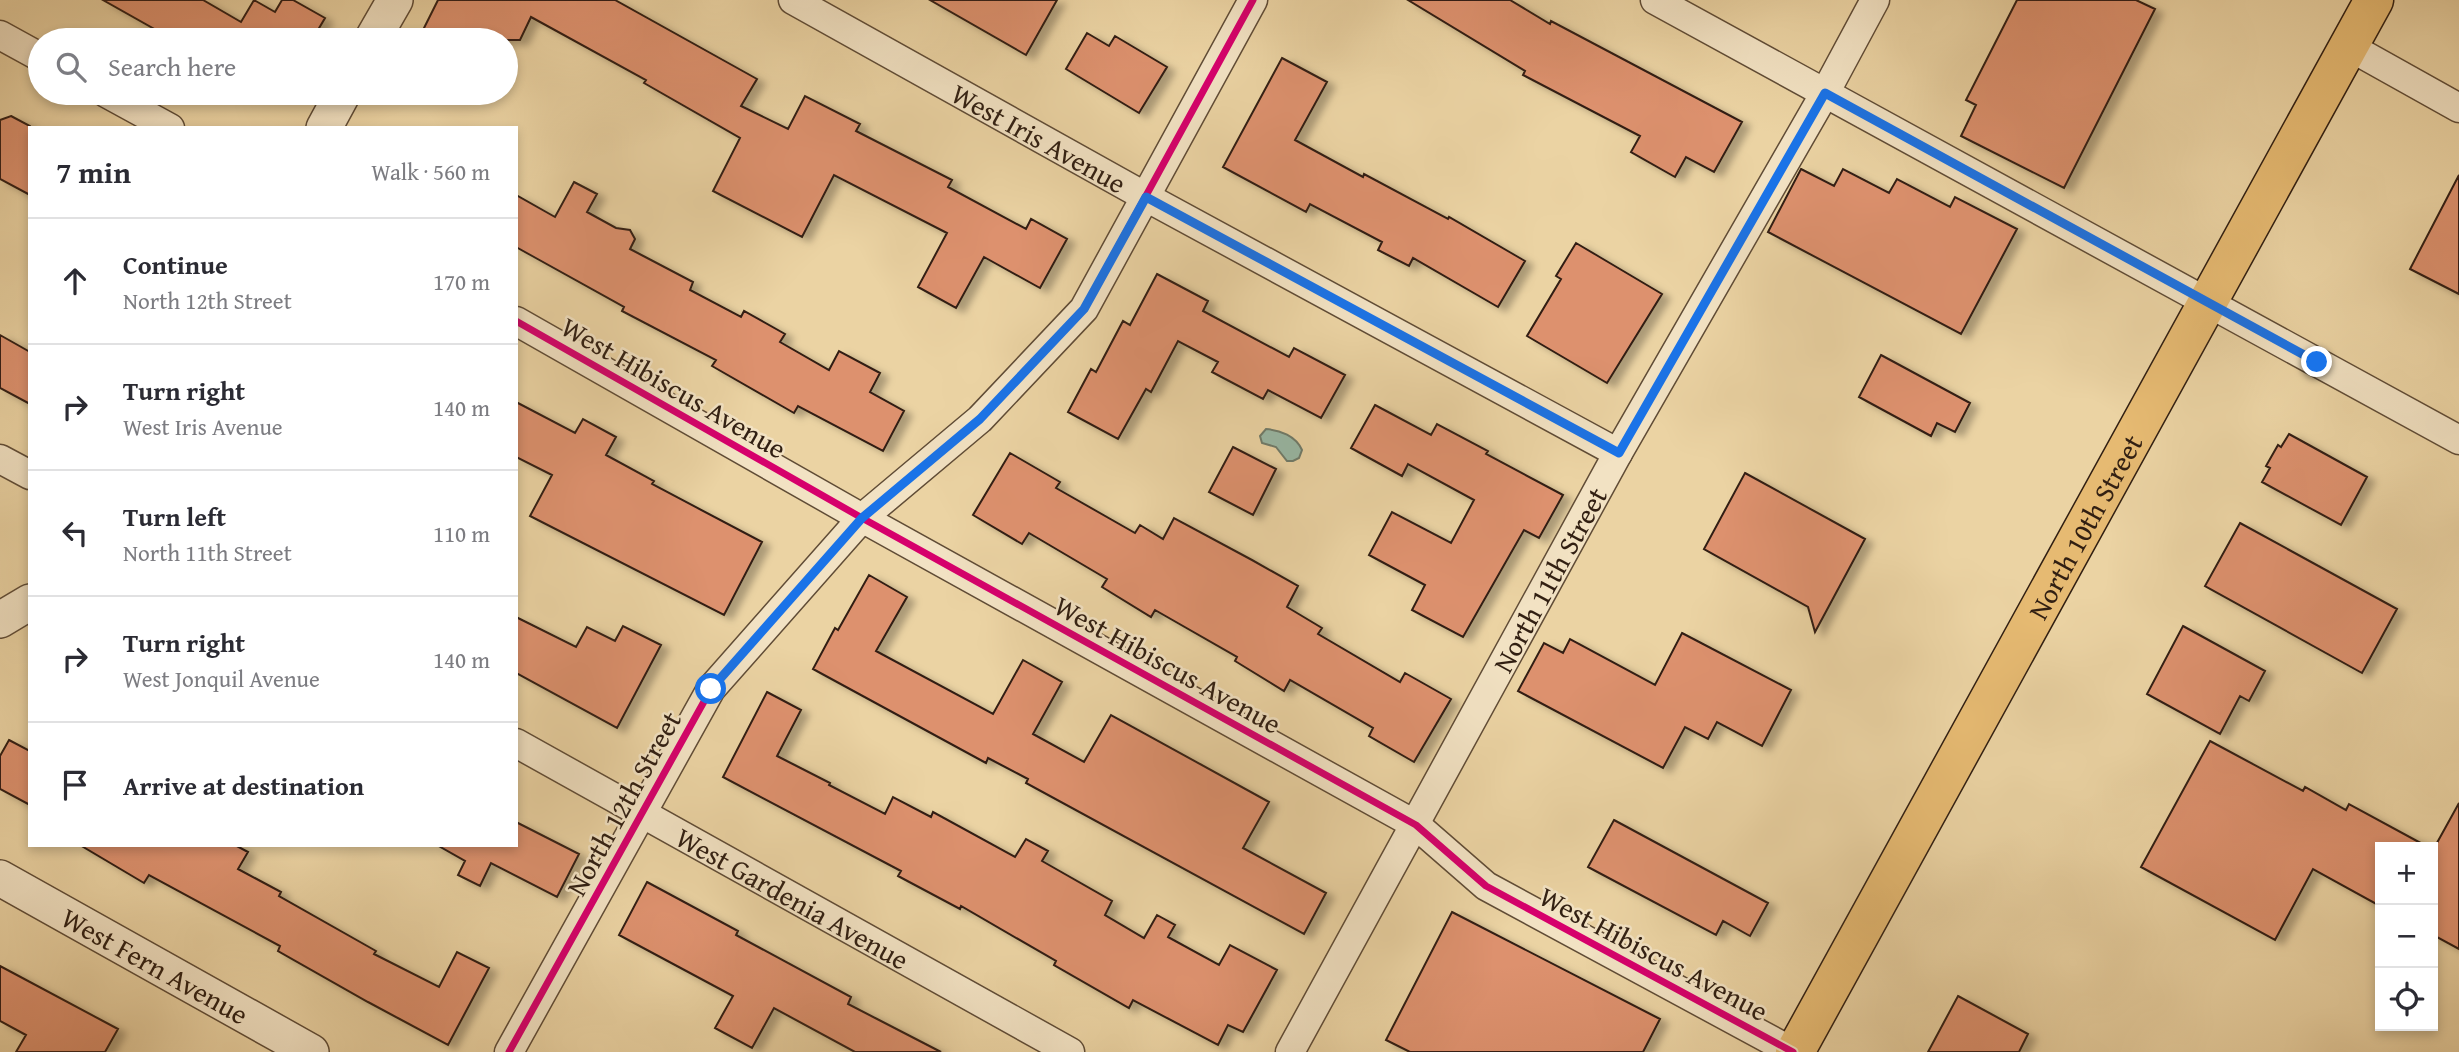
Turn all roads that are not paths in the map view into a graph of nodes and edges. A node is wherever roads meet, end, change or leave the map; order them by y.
1 (394, 0) edge
2 (793, 0) edge
3 (1253, 0) edge
4 (1655, 0) edge
5 (1875, 0) edge
6 (2374, 0) edge
7 (379, 28) edge
8 (0, 35) edge
9 (2348, 46) junction
10 (28, 50) edge
11 (1825, 93) junction
12 (128, 105) edge
13 (337, 105) edge
14 (2459, 108) edge
15 (166, 126) edge
16 (325, 126) edge
17 (1146, 197) junction
18 (2208, 301) junction
19 (518, 322) edge
20 (2459, 440) edge
21 (1619, 453) junction
22 (0, 459) edge
23 (28, 474) edge
24 (862, 518) junction
25 (28, 604) edge
26 (0, 620) edge
27 (518, 744) edge
28 (641, 812) junction
29 (1416, 825) junction
30 (0, 878) edge
31 (311, 1052) edge
32 (509, 1052) edge
33 (1070, 1052) edge
34 (1290, 1052) edge
35 (1794, 1052) edge

1 - 7 street
2 - 17 street, West Iris Avenue
3 - 17 street, North 12th Street
4 - 11 street
5 - 11 street, North 11th Street
6 - 9 main road, North 10th Street
8 - 10 street
9 - 14 street
9 - 18 main road, North 10th Street
11 - 18 street
11 - 21 street, North 11th Street
12 - 15 street
13 - 16 street
17 - 21 street, West Iris Avenue
17 - 24 street, North 12th Street
18 - 20 street
18 - 35 main road, North 10th Street
19 - 24 street, West Hibiscus Avenue
21 - 29 street, North 11th Street
22 - 23 street
24 - 28 street, North 12th Street
24 - 29 street, West Hibiscus Avenue
25 - 26 street
27 - 28 street, West Gardenia Avenue
28 - 32 street, North 12th Street
28 - 33 street, West Gardenia Avenue
29 - 34 street, North 11th Street
29 - 35 street, West Hibiscus Avenue
30 - 31 street, West Fern Avenue

